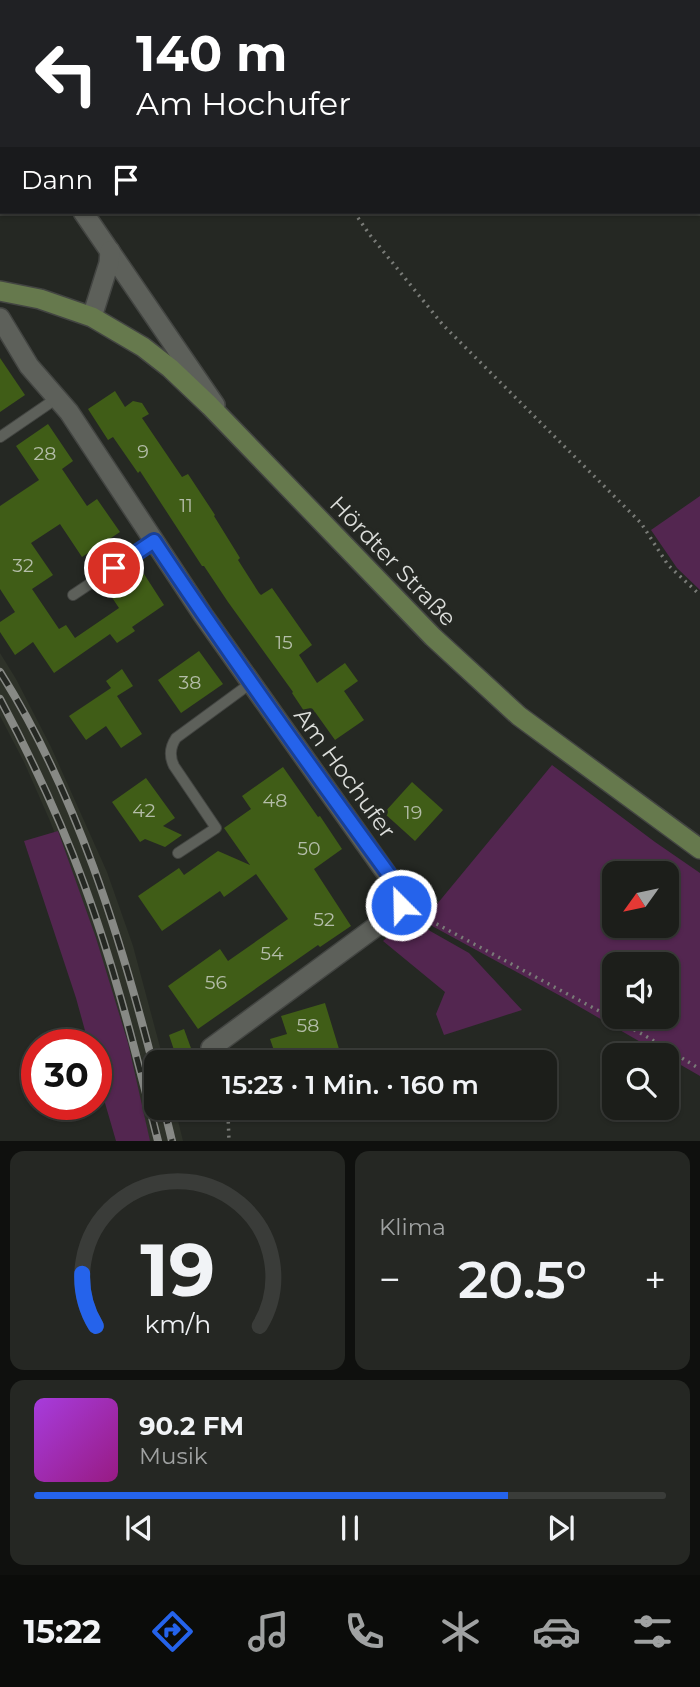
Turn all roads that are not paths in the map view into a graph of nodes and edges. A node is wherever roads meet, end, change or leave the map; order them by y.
1 (84, 214) edge
2 (110, 251) junction
3 (0, 291) edge
4 (92, 317) junction
5 (5, 326) edge
6 (57, 398) junction
7 (228, 425) junction
8 (0, 436) edge
9 (154, 541) junction
10 (73, 595) dead end
11 (251, 683) junction
12 (700, 849) edge
13 (178, 853) dead end
14 (211, 1048) dead end

1 - 2 street, Hördter Straße
2 - 4 street
2 - 7 street, Hördter Straße
3 - 4 main road
4 - 7 main road
5 - 6 street, Am Hochufer
6 - 8 lane
6 - 9 street, Am Hochufer
7 - 12 main road, Hördter Straße
9 - 10 lane
9 - 11 street, Am Hochufer
11 - 13 lane
11 - 14 street, Am Hochufer

